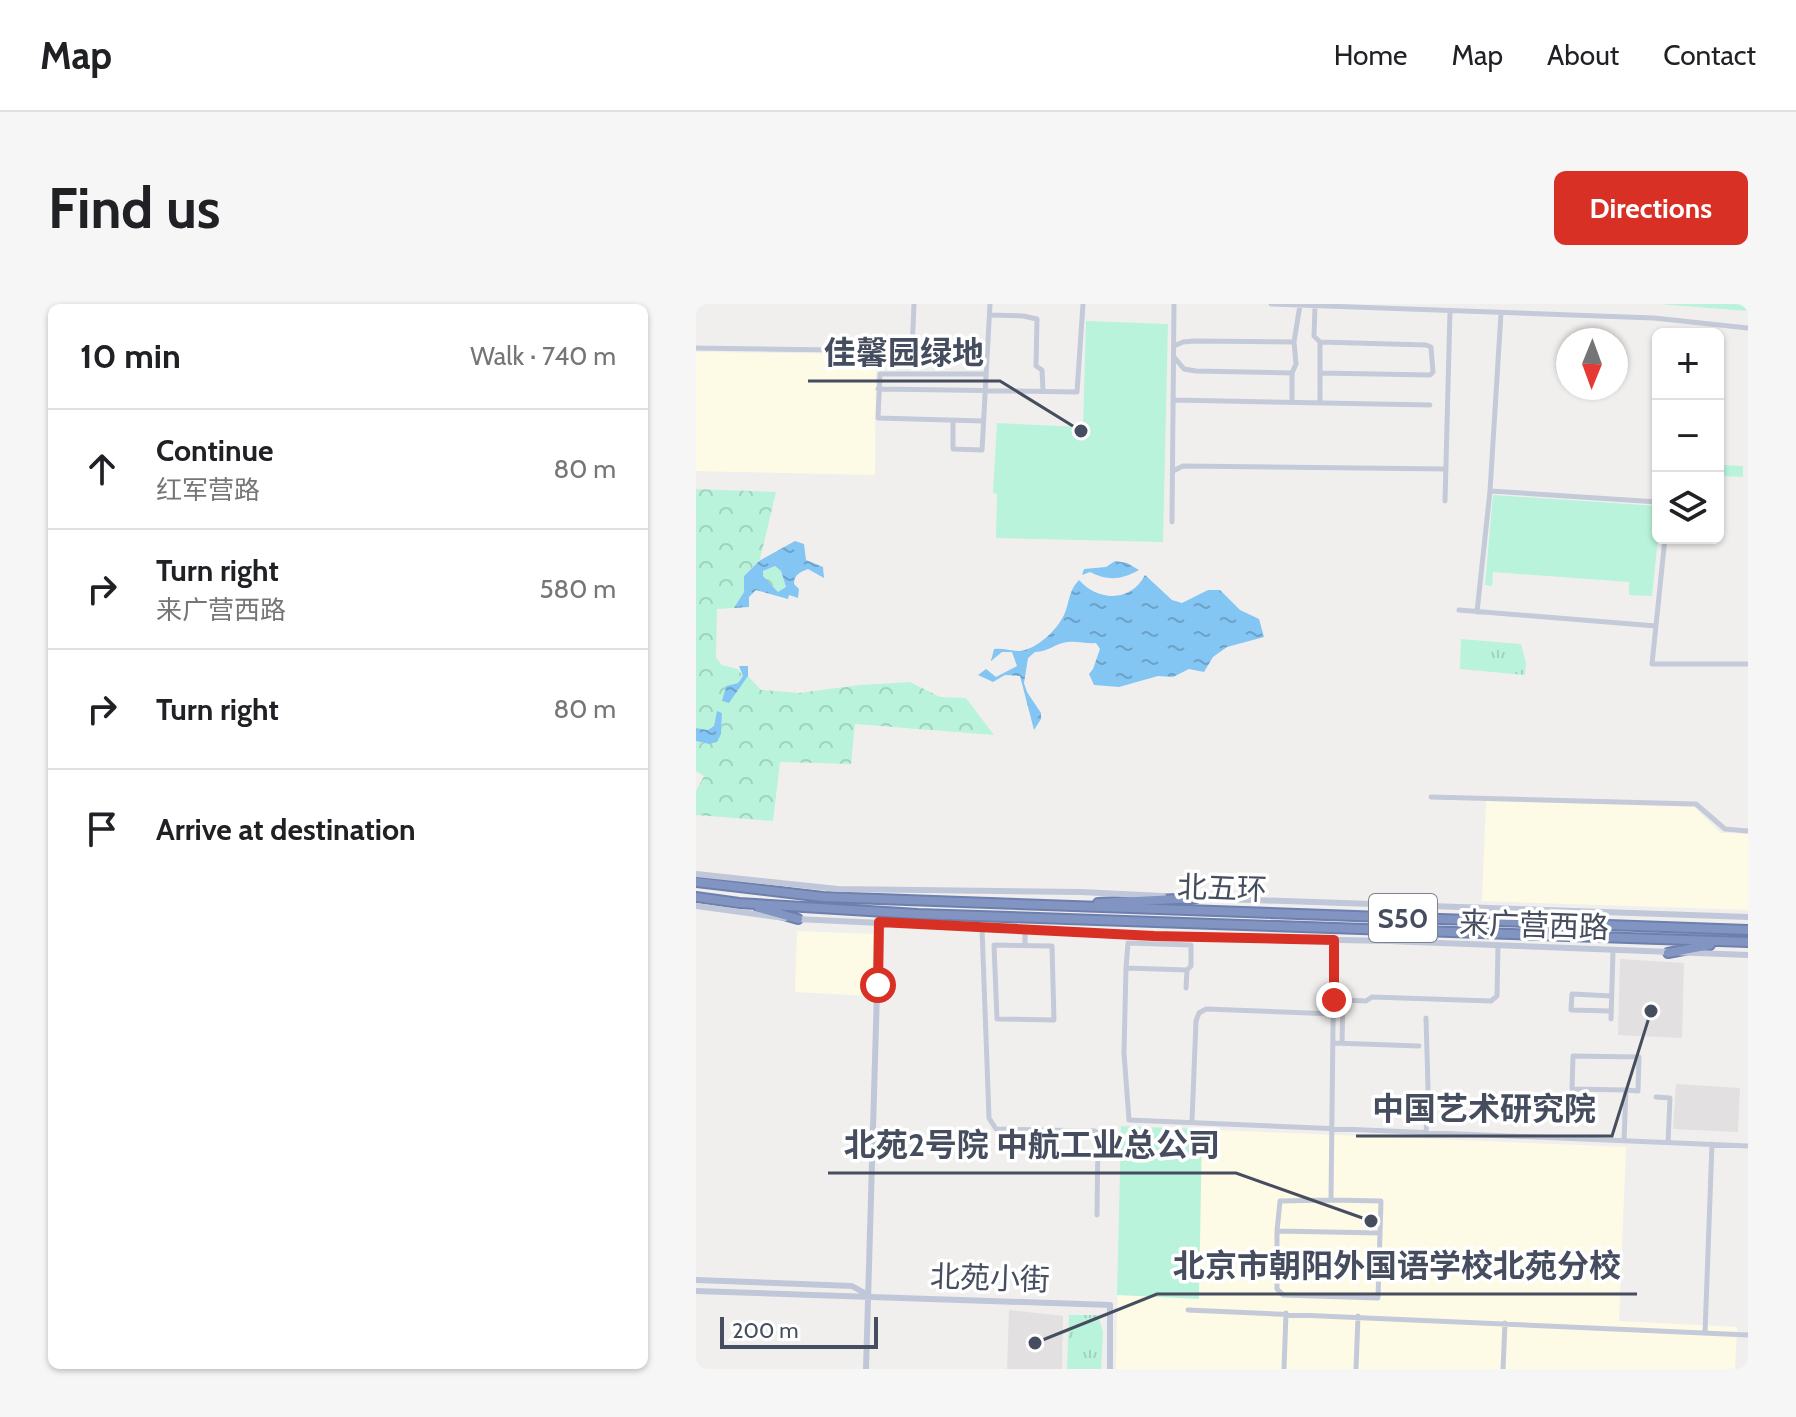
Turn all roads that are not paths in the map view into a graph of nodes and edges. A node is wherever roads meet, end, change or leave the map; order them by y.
1 (914, 304) edge
2 (990, 304) edge
3 (1083, 304) edge
4 (1174, 304) edge
5 (1271, 304) edge
6 (1300, 305) edge
7 (1315, 306) edge
8 (1450, 311) junction
9 (1501, 313) junction
10 (990, 315) junction
11 (1748, 328) edge
12 (1294, 342) junction
13 (1320, 342) junction
14 (1174, 346) junction
15 (696, 348) edge
16 (1174, 357) junction
17 (1292, 373) junction
18 (1320, 373) junction
19 (986, 374) junction
20 (878, 389) junction
21 (986, 391) junction
22 (1043, 391) junction
23 (1173, 400) junction
24 (1292, 402) junction
25 (1320, 403) junction
26 (1430, 405) dead end
27 (983, 421) junction
28 (953, 422) junction
29 (1446, 469) junction
30 (1173, 471) junction
31 (1490, 491) junction
32 (1445, 501) dead end
33 (1652, 502) edge
34 (1172, 522) dead end
35 (1664, 544) edge
36 (1459, 610) dead end
37 (1477, 612) junction
38 (1656, 626) junction
39 (1748, 664) edge
40 (1431, 797) dead end
41 (1748, 831) edge
42 (696, 874) edge
43 (696, 882) edge
44 (696, 897) edge
45 (1196, 898) junction
46 (739, 903) junction
47 (696, 906) edge
48 (1058, 906) junction
49 (1748, 917) edge
50 (798, 919) junction
51 (879, 922) junction
52 (982, 928) junction
53 (1025, 930) junction
54 (1748, 930) edge
55 (1164, 940) junction
56 (1334, 940) junction
57 (1728, 941) junction
58 (1748, 942) edge
59 (1025, 945) junction
60 (1498, 946) junction
61 (1613, 951) junction
62 (1668, 953) junction
63 (1748, 955) edge
64 (1126, 968) junction
65 (1187, 970) junction
66 (1186, 988) dead end
67 (1612, 996) junction
68 (1334, 1000) junction
69 (1343, 1000) junction
70 (1611, 1011) junction
71 (1334, 1014) junction
72 (1426, 1018) dead end
73 (1611, 1019) dead end
74 (1333, 1043) junction
75 (1342, 1043) junction
76 (1419, 1046) dead end
77 (1626, 1090) junction
78 (1656, 1097) dead end
79 (1192, 1121) junction
80 (1333, 1129) junction
81 (1426, 1134) junction
82 (1624, 1141) junction
83 (1668, 1143) junction
84 (1712, 1144) junction
85 (1748, 1146) edge
86 (1331, 1200) junction
87 (1097, 1215) dead end
88 (1277, 1231) junction
89 (1380, 1233) junction
90 (1379, 1255) junction
91 (1422, 1256) dead end
92 (696, 1280) edge
93 (696, 1291) edge
94 (868, 1295) junction
95 (1188, 1310) dead end
96 (1286, 1313) junction
97 (1358, 1316) junction
98 (1505, 1323) junction
99 (1705, 1333) junction
100 (1748, 1335) edge
101 (866, 1369) edge
102 (1110, 1369) edge
103 (1284, 1369) edge
104 (1356, 1369) edge
105 (1503, 1369) edge

1 - 15 street
2 - 10 street
3 - 22 street
4 - 14 street
5 - 6 street
6 - 7 street
6 - 12 street
7 - 8 street
7 - 13 street
8 - 9 street
8 - 29 street
9 - 11 street
9 - 31 street
10 - 19 street
10 - 22 street
12 - 14 street
12 - 17 street
13 - 18 street
13 - 18 street
14 - 16 street
16 - 17 street
16 - 23 street
17 - 24 street
18 - 25 street
19 - 20 street
19 - 21 street
20 - 21 street
20 - 28 street
21 - 22 street
21 - 27 street
23 - 24 street
23 - 30 street
24 - 25 street
25 - 26 street
27 - 28 street
27 - 28 street
29 - 30 street
29 - 32 street
30 - 34 street
31 - 33 street
31 - 37 street
35 - 38 street
36 - 37 street
37 - 38 street
38 - 39 street
40 - 41 street
42 - 45 street
43 - 48 highway, 北五环 / S50
44 - 46 highway, 北五环 / S50
45 - 48 highway
45 - 49 street
46 - 50 highway
46 - 57 highway, 北五环 / S50
47 - 50 street, 来广营西路
48 - 54 highway, 北五环 / S50
50 - 51 street, 来广营西路
51 - 52 street, 来广营西路
51 - 94 street
52 - 53 street, 来广营西路
52 - 87 street
53 - 55 street, 来广营西路
53 - 59 street
55 - 56 street, 来广营西路
55 - 64 street
55 - 65 street
56 - 60 street, 来广营西路
56 - 68 street
57 - 58 highway, 北五环 / S50
57 - 62 highway
59 - 59 street
60 - 61 street, 来广营西路
60 - 69 street
61 - 62 street, 来广营西路
61 - 67 street
62 - 63 street, 来广营西路
64 - 65 street
64 - 79 street
65 - 66 street
67 - 70 street
67 - 70 street
68 - 69 street
68 - 71 street
69 - 75 street
70 - 73 street
71 - 74 street
71 - 79 street
72 - 81 street
74 - 75 street
74 - 80 street
75 - 76 street
77 - 77 street
77 - 82 street
78 - 83 street
79 - 80 street
80 - 81 street
80 - 86 street
81 - 82 street
82 - 83 street
83 - 84 street
84 - 85 street
84 - 99 street
86 - 88 street
86 - 89 street
88 - 89 street
88 - 90 street
89 - 90 street
90 - 91 street
92 - 94 street, 北苑小街
93 - 94 street, 北苑小街
94 - 101 street
94 - 102 street, 北苑小街
95 - 96 street
96 - 97 street
96 - 103 street
97 - 98 street
97 - 104 street
98 - 99 street
98 - 105 street
99 - 100 street

